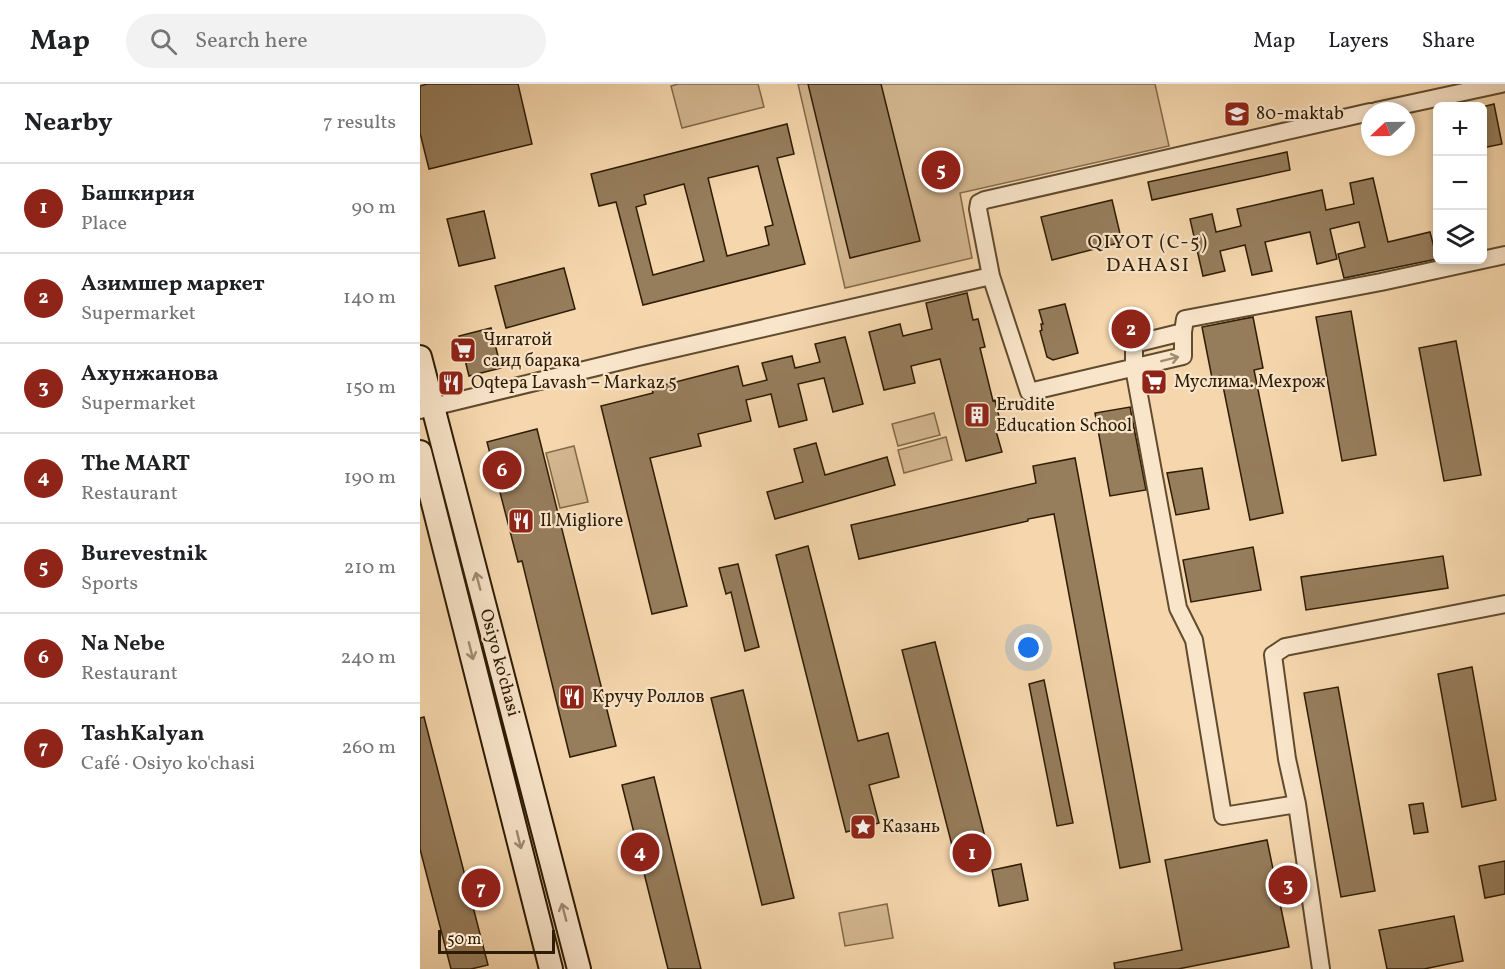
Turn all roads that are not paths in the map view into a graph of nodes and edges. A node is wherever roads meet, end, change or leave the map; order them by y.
1 (1501, 84) edge
2 (1415, 103) edge
3 (1361, 114) edge
4 (1505, 255) edge
5 (992, 276) junction
6 (1183, 332) junction
7 (420, 357) edge
8 (1134, 368) junction
9 (426, 409) edge
10 (420, 452) edge
11 (1505, 604) edge
12 (1297, 804) junction
13 (551, 969) edge
14 (579, 969) edge
15 (1321, 969) edge

1 - 2 street
3 - 5 street
4 - 6 street
5 - 8 street
5 - 9 street
6 - 8 street
8 -> 6 street
7 - 9 main road, Osiyo ko'chasi
8 - 12 street
14 -> 9 main road, Osiyo ko'chasi
10 -> 13 main road, Osiyo ko'chasi
11 - 12 street
12 - 15 street

